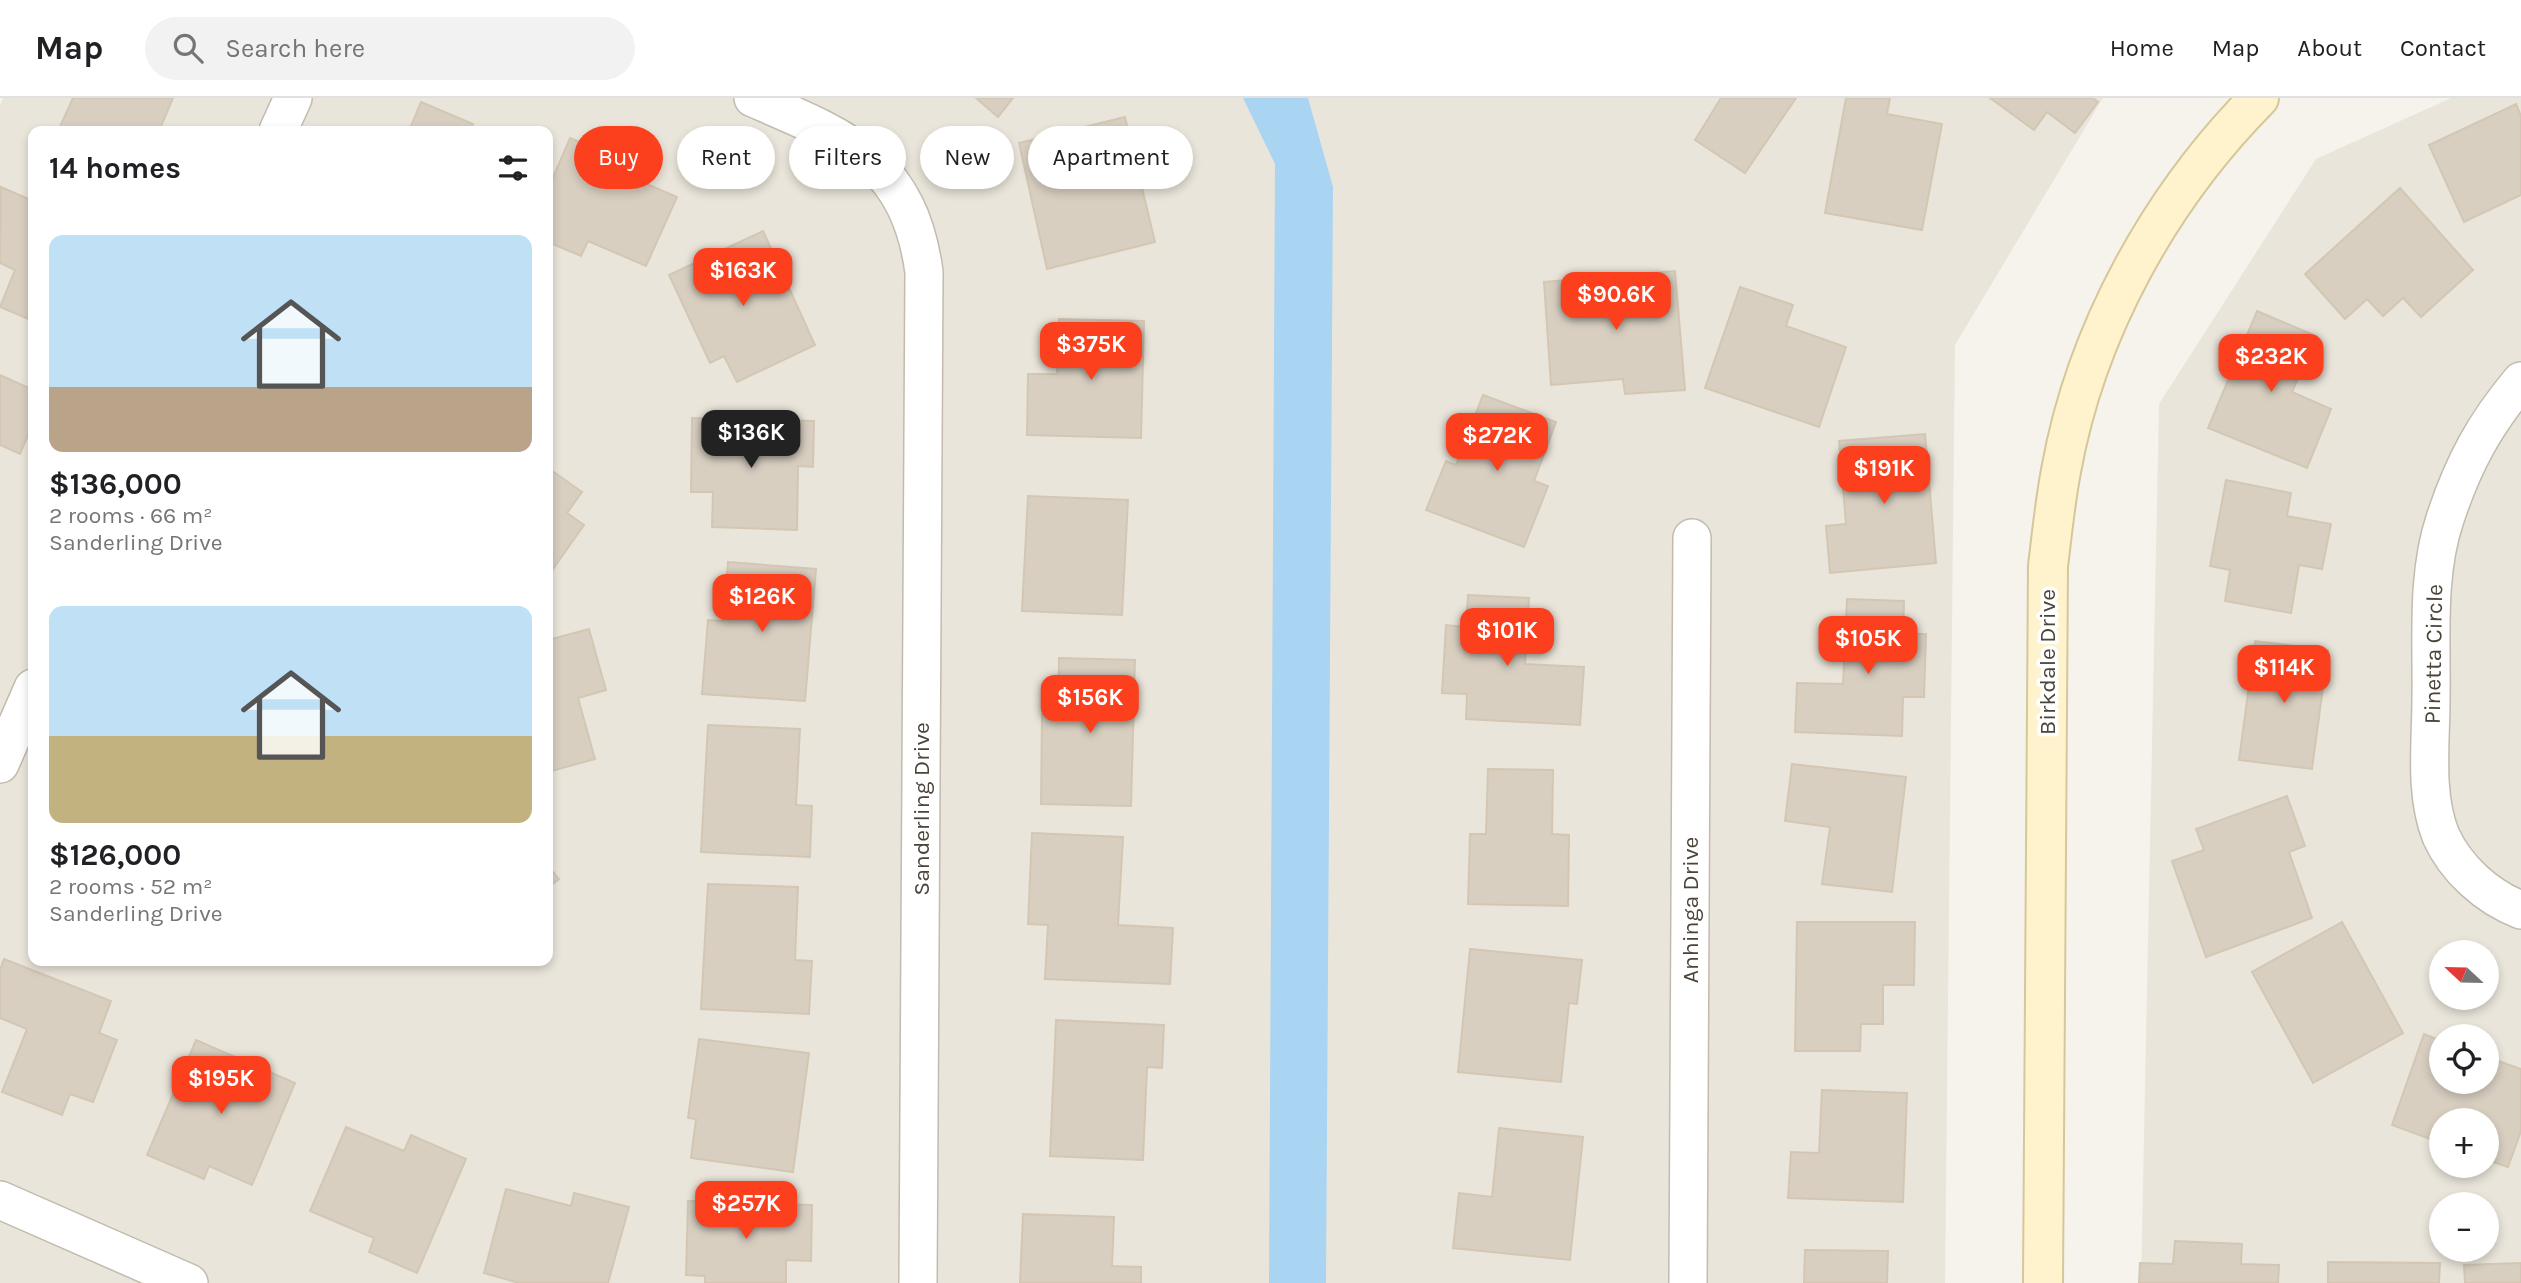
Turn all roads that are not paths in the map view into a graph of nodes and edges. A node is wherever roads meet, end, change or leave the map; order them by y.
1 (293, 98) edge
2 (753, 98) edge
3 (2259, 98) edge
4 (280, 126) edge
5 (2521, 381) edge
6 (1692, 538) dead end
7 (28, 700) edge
8 (0, 764) edge
9 (2521, 909) edge
10 (0, 1200) edge
11 (189, 1283) edge
12 (918, 1283) edge
13 (1688, 1283) edge
14 (2043, 1283) edge

1 - 4 street
2 - 12 street, Sanderling Drive
3 - 14 street, Birkdale Drive
5 - 9 street, Pinetta Circle
6 - 13 street, Anhinga Drive
7 - 8 street
10 - 11 street

